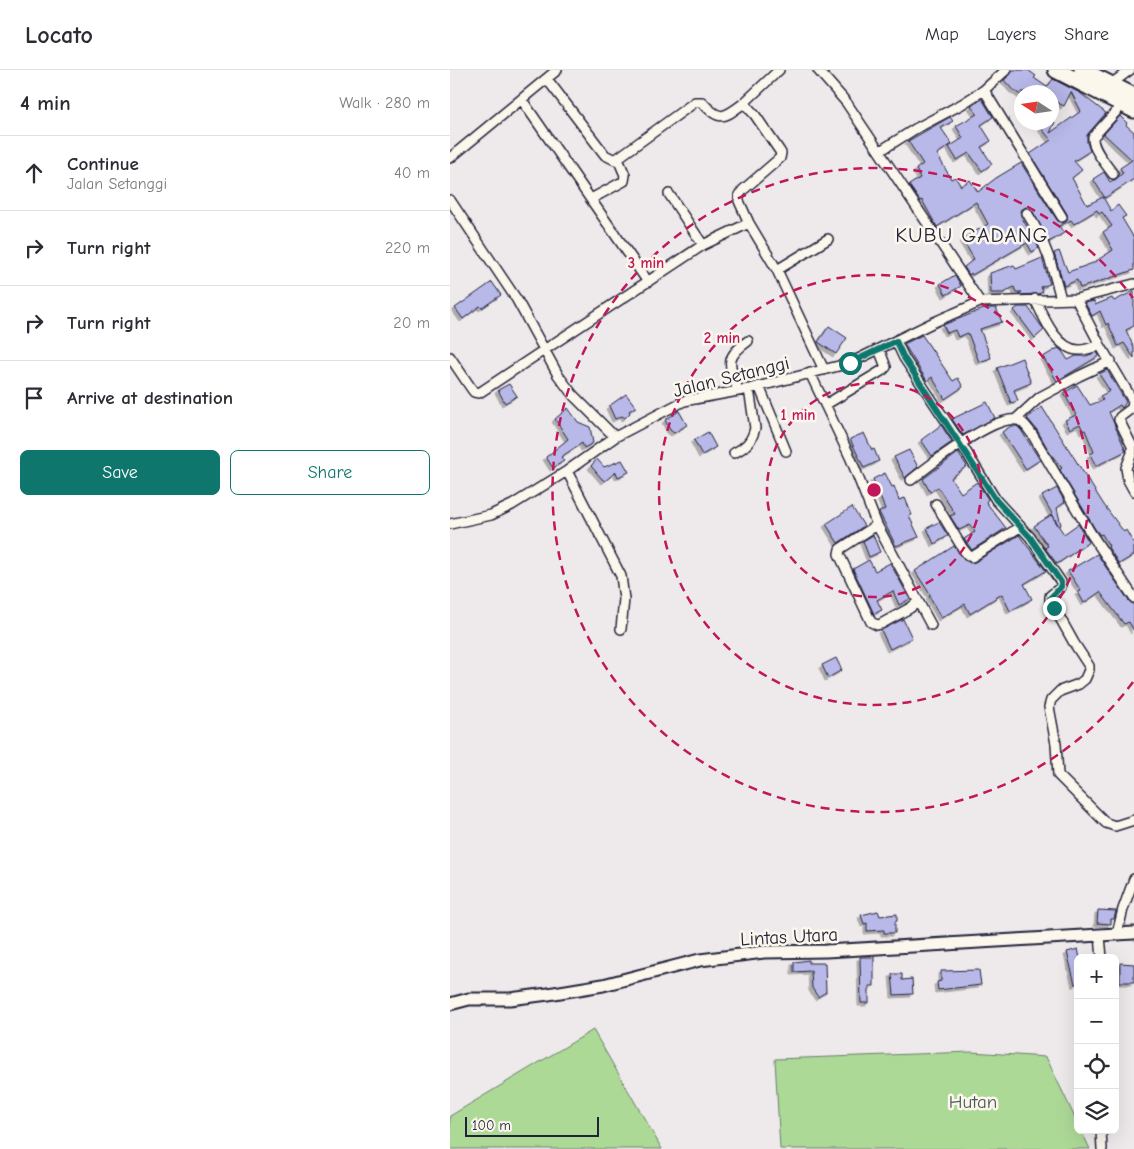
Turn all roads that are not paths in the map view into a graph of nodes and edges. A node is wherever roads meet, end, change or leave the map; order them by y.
1 (557, 70) edge
2 (779, 70) edge
3 (818, 70) edge
4 (1006, 70) edge
5 (1056, 70) edge
6 (1082, 70) edge
7 (1130, 70) edge
8 (546, 78) junction
9 (1111, 84) junction
10 (984, 90) junction
11 (522, 100) junction
12 (744, 103) junction
13 (1130, 103) edge
14 (880, 150) junction
15 (450, 158) edge
16 (618, 159) junction
17 (1113, 174) dead end
18 (669, 194) dead end
19 (591, 199) junction
20 (450, 200) edge
21 (1027, 213) dead end
22 (1062, 217) dead end
23 (749, 223) junction
24 (828, 239) dead end
25 (703, 245) junction
26 (777, 270) junction
27 (648, 282) junction
28 (1134, 284) edge
29 (1035, 299) junction
30 (1061, 299) junction
31 (1076, 299) junction
32 (980, 302) junction
33 (896, 341) junction
34 (748, 342) dead end
35 (1100, 345) junction
36 (879, 349) junction
37 (545, 350) junction
38 (450, 357) edge
39 (1111, 361) junction
40 (824, 370) junction
41 (810, 373) junction
42 (759, 386) junction
43 (749, 389) junction
44 (738, 390) junction
45 (825, 405) junction
46 (1016, 420) junction
47 (614, 437) junction
48 (960, 442) junction
49 (786, 450) dead end
50 (734, 453) dead end
51 (567, 471) junction
52 (911, 480) dead end
53 (1134, 491) edge
54 (936, 504) dead end
55 (450, 524) edge
56 (877, 524) junction
57 (1020, 527) junction
58 (1134, 598) edge
59 (918, 602) junction
60 (931, 625) dead end
61 (621, 630) dead end
62 (1134, 820) edge
63 (1134, 879) edge
64 (1134, 933) edge
65 (1118, 934) junction
66 (1100, 936) junction
67 (1102, 954) edge
68 (450, 1004) edge
69 (1100, 1134) edge
70 (1102, 1149) edge

1 - 8 street
2 - 12 street
3 - 14 street
4 - 10 street
5 - 13 highway
6 - 9 highway
7 - 9 street
8 - 11 street
8 - 16 street
9 - 13 highway
10 - 14 street
10 - 22 street
11 - 15 street
11 - 19 street
12 - 16 street
12 - 23 street
13 - 17 street
14 - 32 street
16 - 19 street
18 - 25 street
19 - 27 street
20 - 37 street
21 - 30 street
23 - 25 street
23 - 26 street
24 - 26 street
25 - 27 street
26 - 40 street
27 - 37 street
28 - 31 street, Jalan Setanggi
29 - 30 street, Jalan Setanggi
29 - 32 street, Jalan Setanggi
29 - 35 street
30 - 31 street, Jalan Setanggi
31 - 35 street
32 - 33 street, Jalan Setanggi
33 - 36 street, Jalan Setanggi
33 - 48 street
34 - 44 street
35 - 39 street
36 - 40 street, Jalan Setanggi
36 - 45 street
37 - 38 street
37 - 47 street
39 - 46 street
39 - 53 street
40 - 41 street, Jalan Setanggi
41 - 42 street, Jalan Setanggi
41 - 45 street
42 - 43 street, Jalan Setanggi
42 - 49 street
43 - 44 street, Jalan Setanggi
43 - 50 street
44 - 47 street, Jalan Setanggi
45 - 56 street
46 - 48 street
46 - 58 street
47 - 51 street, Jalan Setanggi
48 - 52 street
48 - 57 street
51 - 55 street, Jalan Setanggi
51 - 61 street
54 - 57 street
56 - 59 street
56 - 59 street
57 - 62 street
59 - 60 street
63 - 65 street
64 - 65 street, Lintas Utara
65 - 66 street, Lintas Utara
66 - 67 street
66 - 68 street, Lintas Utara
69 - 70 street

